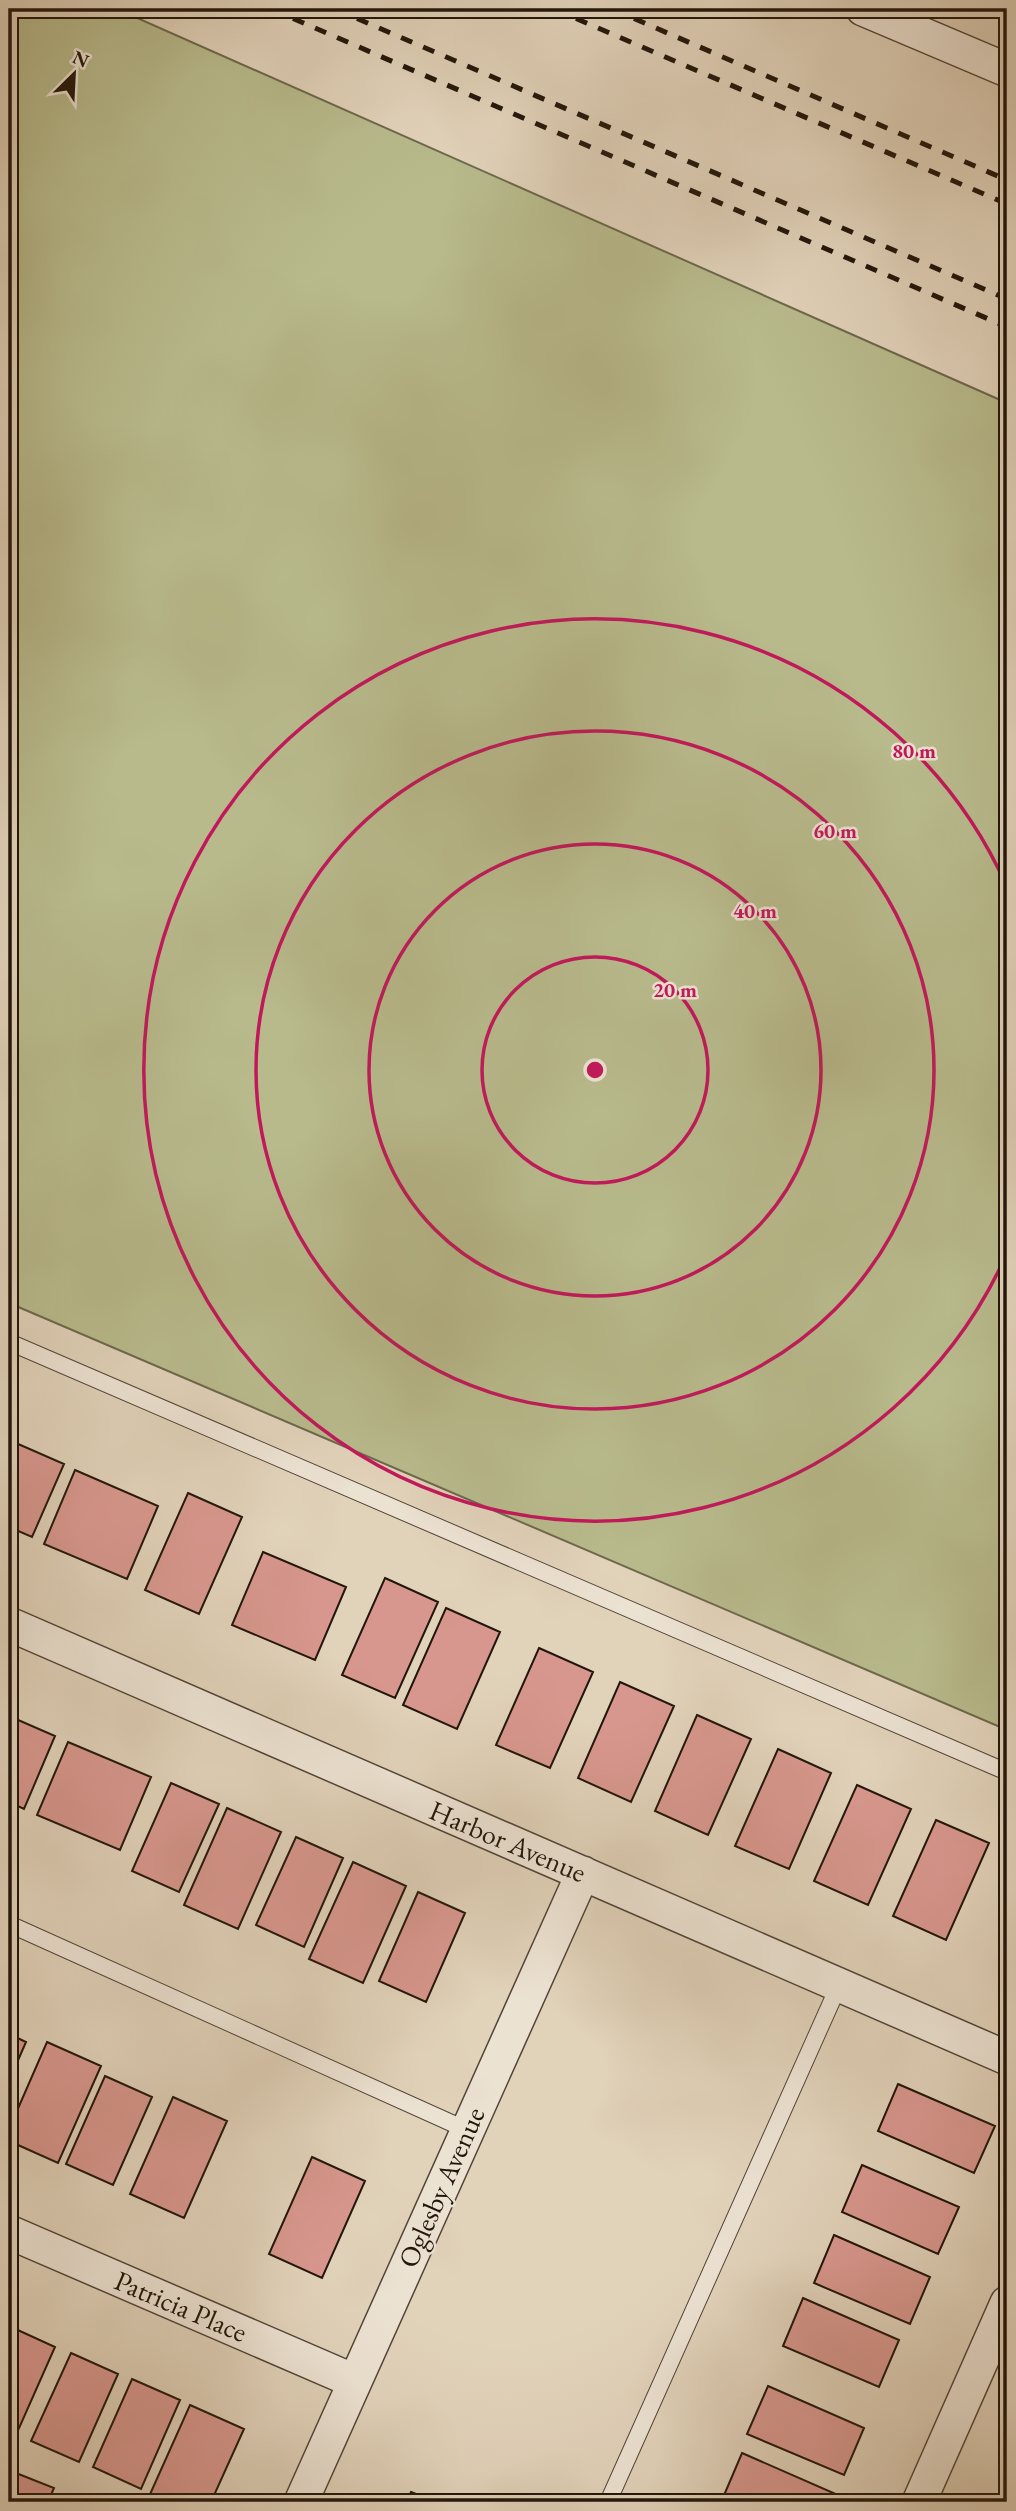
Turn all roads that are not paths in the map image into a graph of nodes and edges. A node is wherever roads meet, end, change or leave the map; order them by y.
1 (863, 9) edge
2 (1007, 69) edge
3 (9, 1342) edge
4 (9, 1624) edge
5 (1007, 1772) edge
6 (583, 1873) junction
7 (9, 1924) edge
8 (839, 1985) junction
9 (1007, 2058) edge
10 (467, 2130) junction
11 (9, 2232) edge
12 (1007, 2303) edge
13 (354, 2381) junction
14 (301, 2502) edge
15 (608, 2502) edge
16 (919, 2502) edge

1 - 2 street
3 - 5 lane
4 - 6 street, Harbor Avenue
6 - 8 street, Harbor Avenue
6 - 10 street, Oglesby Avenue
7 - 10 lane
8 - 9 street, Harbor Avenue
8 - 15 lane
10 - 13 street, Oglesby Avenue
11 - 13 street, Patricia Place
12 - 16 street
13 - 14 street, Oglesby Avenue

